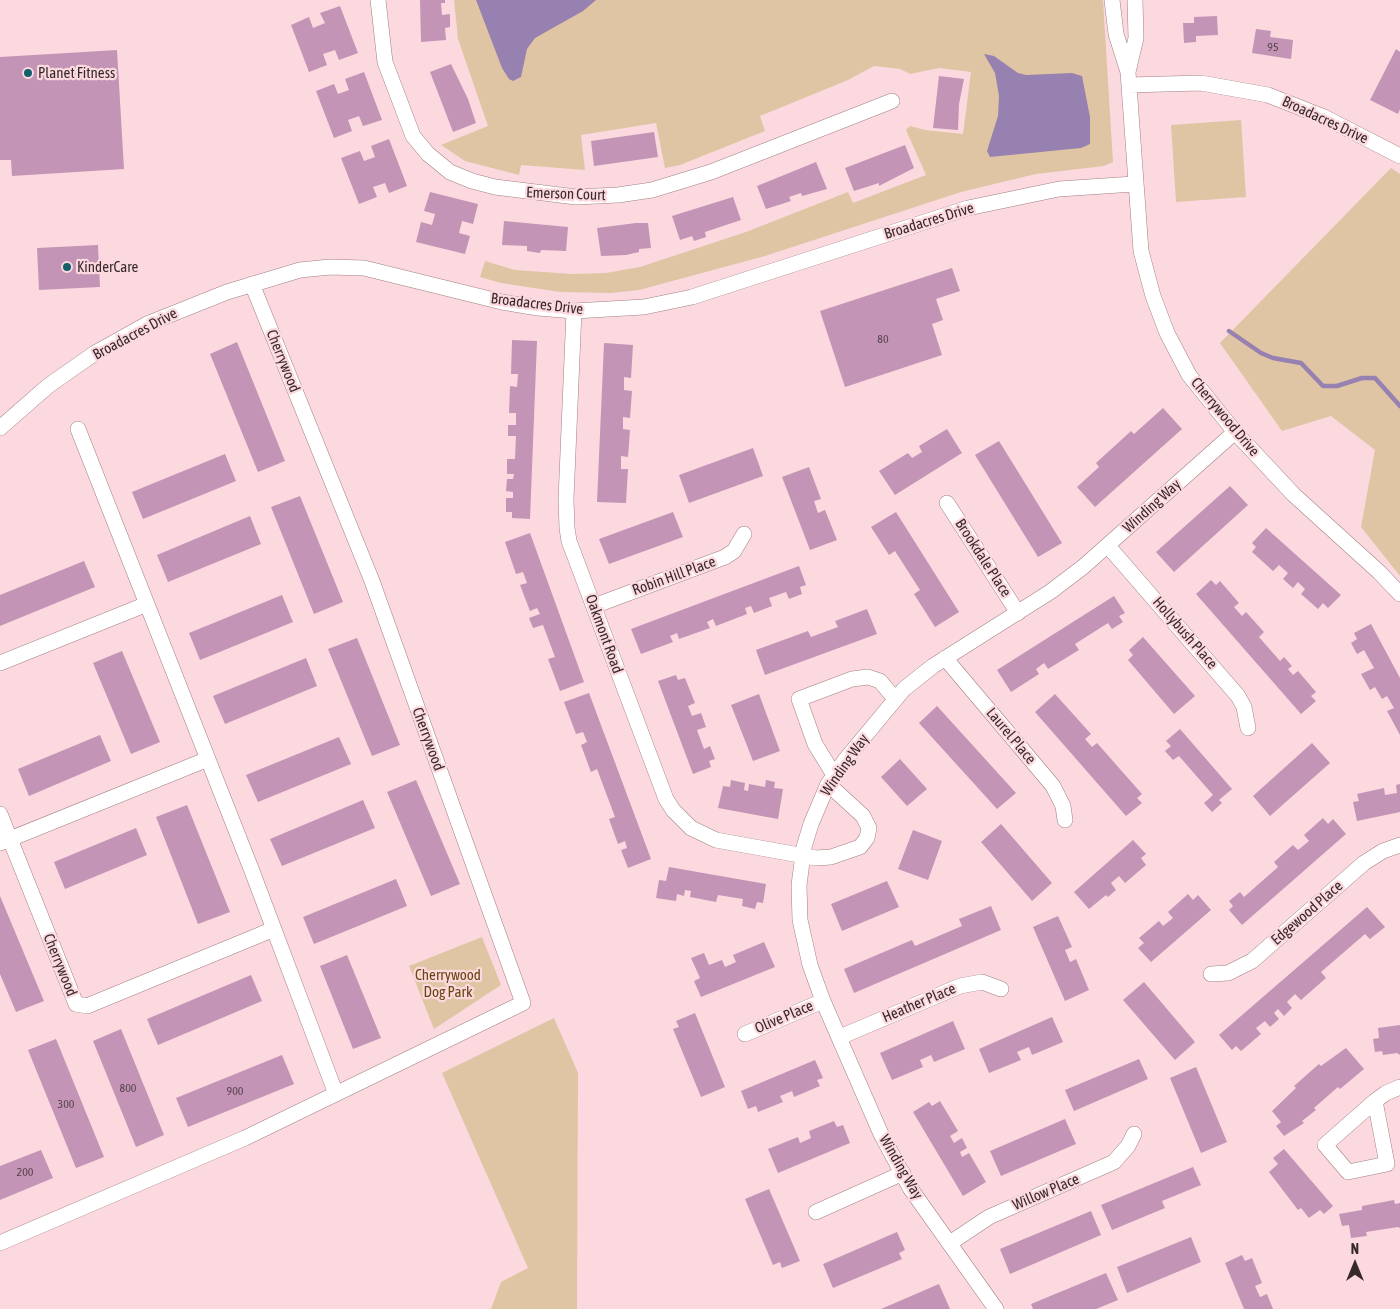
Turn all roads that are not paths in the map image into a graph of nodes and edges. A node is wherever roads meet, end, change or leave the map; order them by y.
1 (378, 0) edge
2 (1112, 0) edge
3 (1135, 0) edge
4 (1128, 79) junction
5 (892, 102) dead end
6 (1400, 156) edge
7 (1134, 184) junction
8 (252, 284) junction
9 (574, 311) junction
10 (0, 428) edge
11 (78, 429) dead end
12 (1234, 432) junction
13 (948, 504) dead end
14 (744, 534) dead end
15 (1108, 546) junction
16 (1400, 594) edge
17 (147, 604) junction
18 (594, 606) junction
19 (1018, 613) junction
20 (945, 658) junction
21 (0, 663) edge
22 (895, 699) junction
23 (1248, 728) dead end
24 (208, 759) junction
25 (831, 780) junction
26 (0, 814) edge
27 (1065, 820) dead end
28 (5, 841) edge
29 (1400, 846) edge
30 (802, 856) junction
31 (274, 929) junction
32 (1211, 974) dead end
33 (1000, 989) dead end
34 (823, 1001) junction
35 (745, 1034) dead end
36 (840, 1037) junction
37 (1400, 1087) edge
38 (336, 1094) junction
39 (1375, 1101) junction
40 (1134, 1134) dead end
41 (903, 1174) junction
42 (816, 1212) dead end
43 (0, 1243) edge
44 (950, 1243) junction
45 (996, 1309) edge

1 - 5 street, Emerson Court
2 - 4 street, Cherrywood Drive
3 - 4 street, Cherrywood Drive
4 - 6 street, Broadacres Drive
4 - 7 street, Cherrywood Drive
7 - 9 street, Broadacres Drive
7 - 12 street, Cherrywood Drive
8 - 9 street, Broadacres Drive
8 - 10 street, Broadacres Drive
8 - 38 street, Cherrywood
9 - 18 street, Oakmont Road
11 - 17 street
12 - 15 street, Winding Way
12 - 16 street, Cherrywood Drive
13 - 19 street, Brookdale Place
14 - 18 street, Robin Hill Place
15 - 19 street, Winding Way
15 - 23 street, Hollybush Place
17 - 21 street
17 - 24 street
18 - 30 street, Oakmont Road
19 - 20 street, Winding Way
20 - 22 street, Winding Way
20 - 27 street, Laurel Place
22 - 25 street, Winding Way
22 - 25 street, Oakmont Road
24 - 28 street
24 - 31 street
25 - 30 street, Winding Way
25 - 30 street, Oakmont Road
26 - 28 street, Cherrywood
28 - 31 street, Cherrywood
29 - 32 street, Edgewood Place
30 - 34 street, Winding Way
31 - 38 street
33 - 36 street, Heather Place
34 - 35 street, Olive Place
34 - 36 street, Winding Way
36 - 41 street, Winding Way
37 - 39 street
38 - 43 street, Cherrywood
39 - 39 street
40 - 44 street, Willow Place
41 - 42 street
41 - 44 street, Winding Way
44 - 45 street, Winding Way

